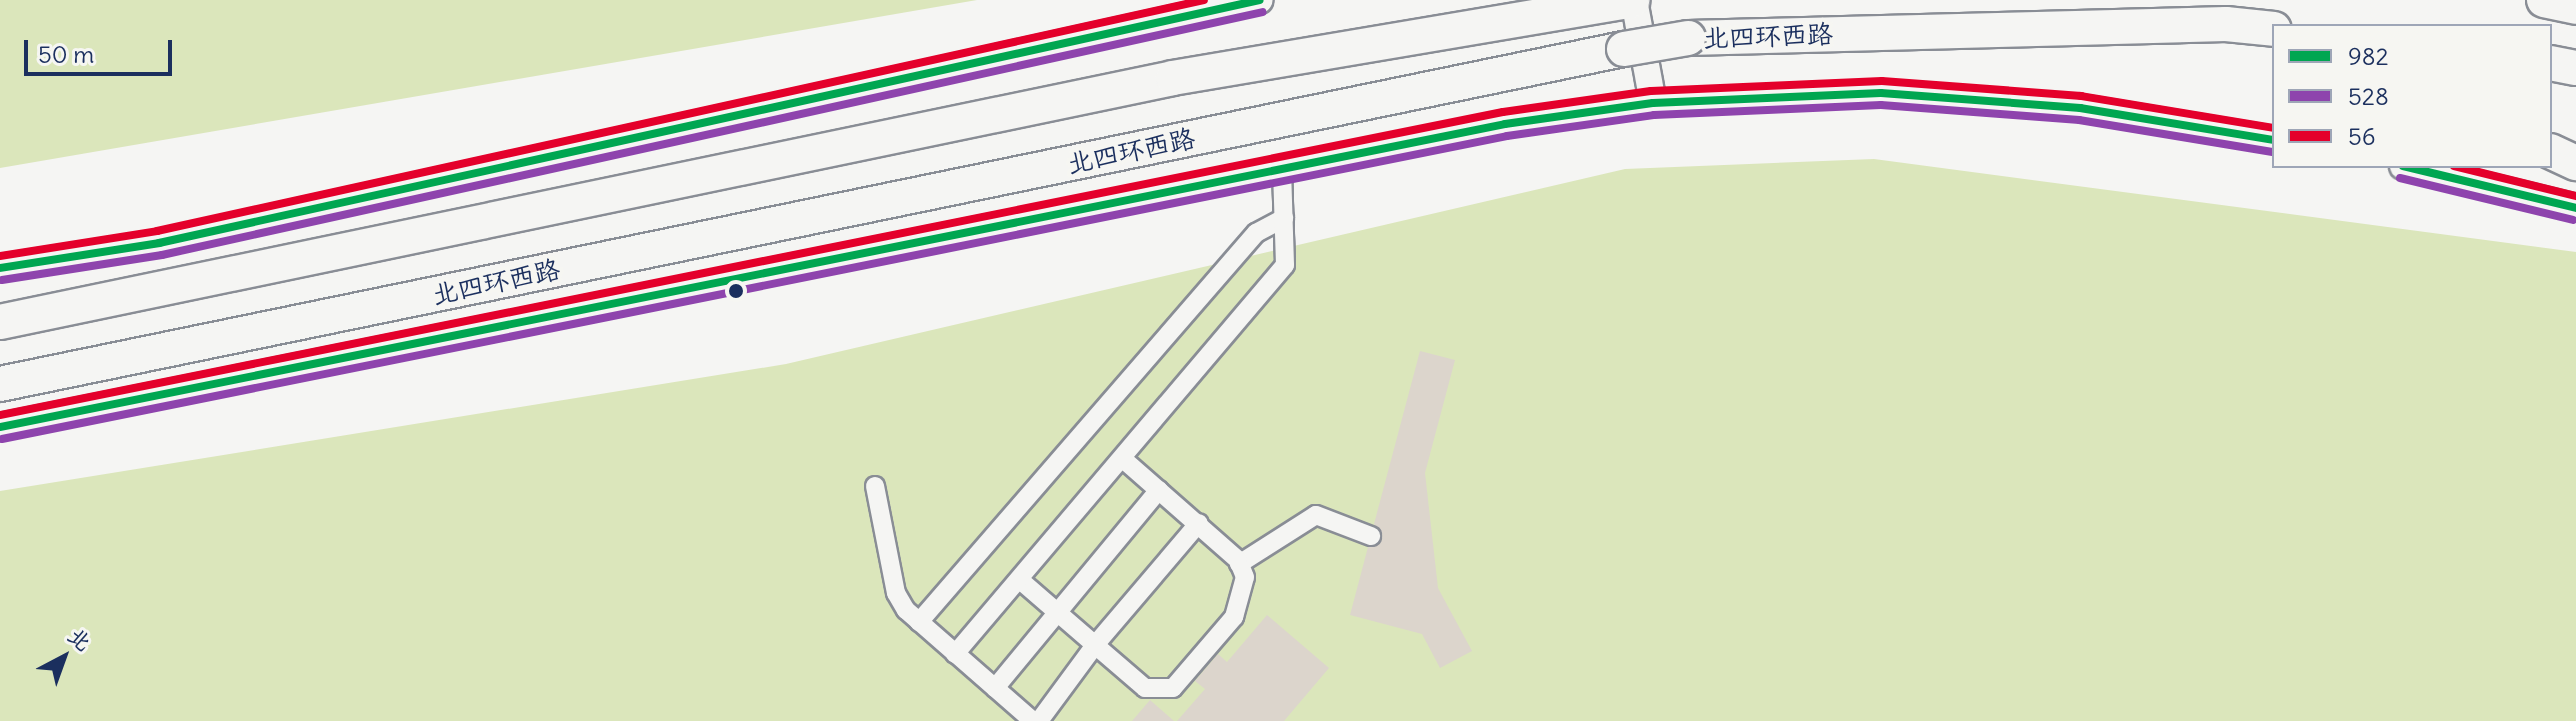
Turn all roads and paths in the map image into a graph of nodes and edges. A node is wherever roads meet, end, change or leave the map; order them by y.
1 (1260, 0) edge
2 (1629, 0) edge
3 (2544, 0) edge
4 (2576, 7) edge
5 (2226, 24) junction
6 (2272, 29) edge
7 (2272, 38) edge
8 (2552, 63) edge
9 (2576, 68) edge
10 (1653, 103) junction
11 (2552, 134) edge
12 (2272, 140) edge
13 (2576, 141) edge
14 (2552, 152) edge
15 (2576, 163) edge
16 (2411, 168) edge
17 (1282, 169) junction
18 (2576, 208) edge
19 (1284, 218) junction
20 (159, 243) junction
21 (0, 251) edge
22 (0, 268) edge
23 (0, 322) edge
24 (0, 384) edge
25 (0, 427) edge
26 (1124, 460) junction
27 (875, 486) dead end
28 (1159, 490) junction
29 (1199, 523) junction
30 (1371, 536) dead end
31 (1239, 564) junction
32 (1020, 580) junction
33 (1055, 615) junction
34 (919, 622) junction
35 (1095, 645) junction
36 (955, 654) junction
37 (995, 688) junction
38 (1033, 721) edge
39 (1039, 721) edge

1 - 20 street
2 - 10 street
2 - 23 highway
3 - 4 highway
5 - 6 highway, 北四环西路
5 - 7 highway
5 - 24 highway, 北四环西路, bridge
8 - 9 highway
10 - 12 street, 北四环西路
10 - 17 street, 北四环西路
11 - 13 highway
14 - 15 highway
16 - 18 street
17 - 19 street
17 - 25 street, 北四环西路
19 - 26 street
19 - 34 street
20 - 21 street
20 - 22 street
26 - 28 street
26 - 32 street
27 - 34 street
28 - 29 street
28 - 33 street
29 - 31 street
29 - 35 street
30 - 31 street
31 - 35 street
32 - 33 street
32 - 36 street
33 - 35 street
33 - 37 street
34 - 36 street
35 - 39 street
36 - 37 street
37 - 38 street

